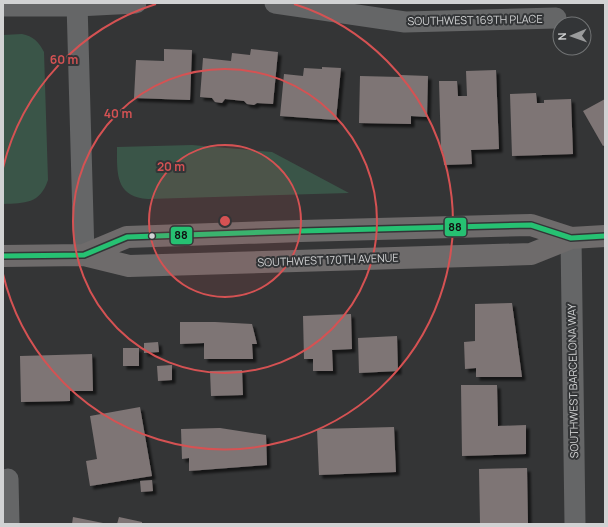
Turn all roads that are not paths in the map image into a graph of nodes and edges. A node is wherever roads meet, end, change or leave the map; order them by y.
1 (136, 3) edge
2 (275, 3) edge
3 (77, 4) edge
4 (3, 6) edge
5 (552, 18) edge
6 (605, 236) edge
7 (570, 238) junction
8 (84, 254) junction
9 (3, 256) edge
10 (8, 479) dead end
11 (9, 524) edge
12 (575, 524) edge

1 - 3 street
2 - 5 street, SOUTHWEST 169TH PLACE
3 - 4 street
3 - 8 street
6 - 7 main road, SOUTHWEST 170TH AVENUE
7 - 8 main road, SOUTHWEST 170TH AVENUE
7 - 8 main road, SOUTHWEST 170TH AVENUE
7 - 12 street, SOUTHWEST BARCELONA WAY
8 - 9 main road, SOUTHWEST 170TH AVENUE
10 - 11 street

